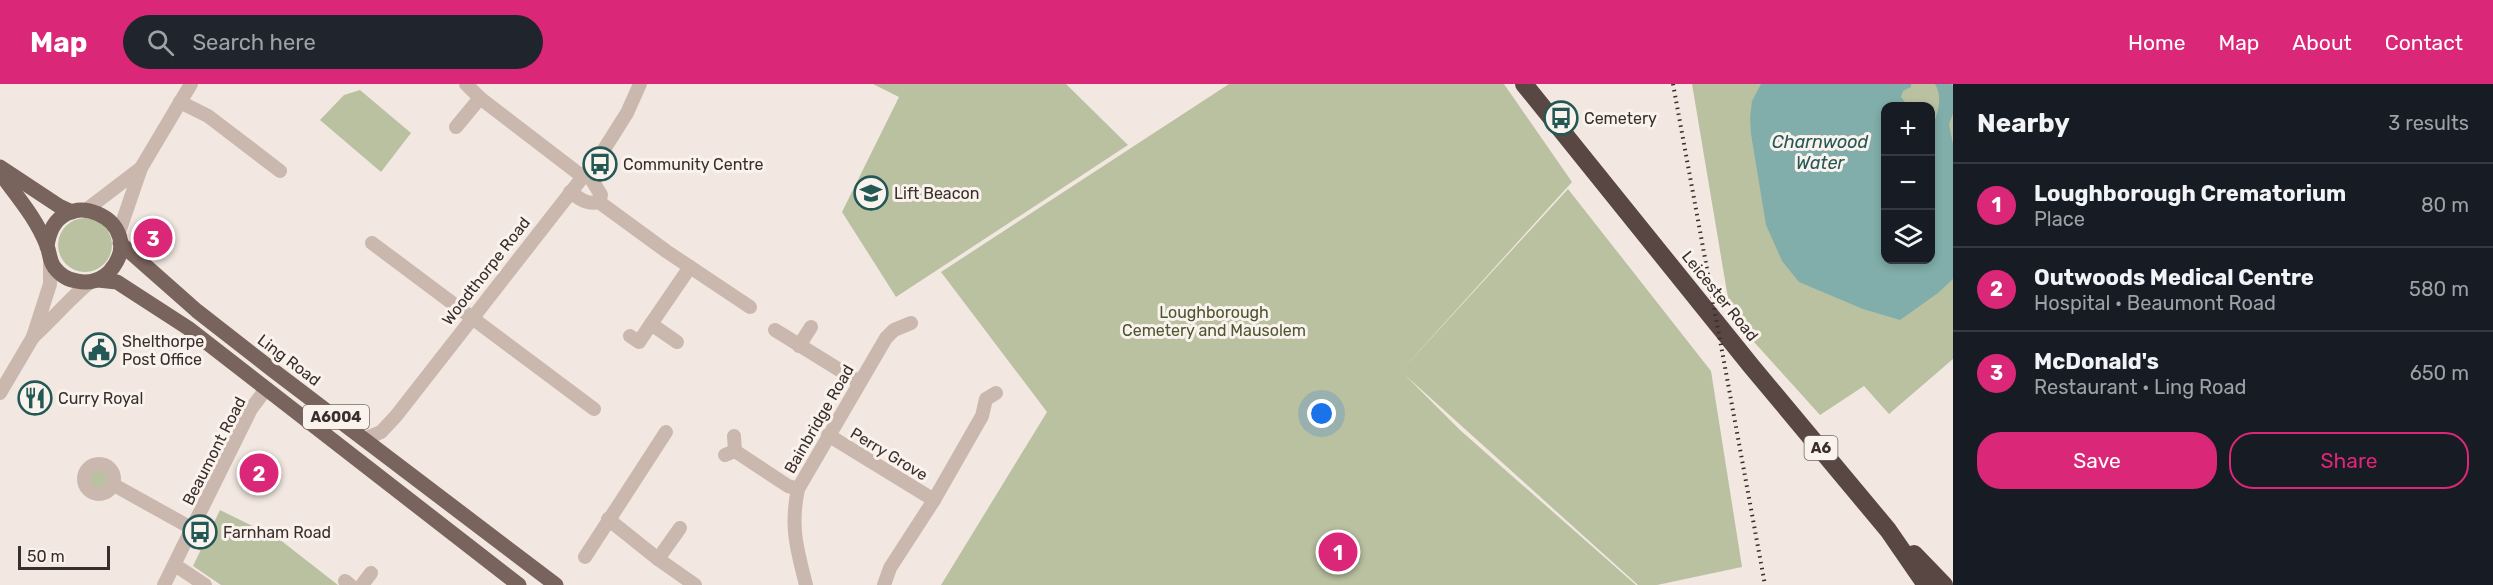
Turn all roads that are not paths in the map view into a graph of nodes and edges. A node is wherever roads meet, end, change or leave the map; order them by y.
1 (191, 84) edge
2 (466, 84) edge
3 (640, 84) edge
4 (1524, 84) edge
5 (480, 98) junction
6 (180, 102) junction
7 (456, 127) dead end
8 (0, 166) edge
9 (141, 168) junction
10 (280, 171) dead end
11 (0, 172) edge
12 (585, 175) junction
13 (570, 192) junction
14 (599, 202) junction
15 (79, 211) junction
16 (119, 239) junction
17 (372, 243) dead end
18 (49, 253) junction
19 (690, 267) junction
20 (94, 281) junction
21 (750, 307) dead end
22 (472, 319) junction
23 (914, 321) dead end
24 (651, 324) junction
25 (811, 327) dead end
26 (775, 330) dead end
27 (630, 336) dead end
28 (33, 337) junction
29 (676, 342) dead end
30 (799, 346) junction
31 (859, 382) junction
32 (266, 388) junction
33 (0, 393) edge
34 (986, 395) dead end
35 (594, 410) dead end
36 (666, 432) dead end
37 (828, 435) junction
38 (734, 436) dead end
39 (364, 438) junction
40 (331, 440) junction
41 (114, 485) dead end
42 (798, 489) junction
43 (934, 500) junction
44 (608, 519) junction
45 (193, 528) junction
46 (680, 528) dead end
47 (1888, 530) junction
48 (585, 557) dead end
49 (658, 559) junction
50 (175, 565) junction
51 (370, 573) dead end
52 (164, 585) edge
53 (204, 585) edge
54 (362, 585) edge
55 (519, 585) edge
56 (556, 585) edge
57 (695, 585) edge
58 (806, 585) edge
59 (884, 585) edge
60 (1926, 585) edge
61 (1944, 585) edge

1 - 6 street
2 - 5 street
3 - 12 street, Woodthorpe Road
4 - 47 highway, Leicester Road / A6
5 - 7 street
5 - 12 street
6 - 9 street
6 - 10 street
8 - 15 main road, A6004
9 - 15 street
9 - 16 street
11 - 18 main road, A6004
12 - 13 street, Woodthorpe Road
12 - 14 street
13 - 14 street
13 - 22 street, Woodthorpe Road
14 - 19 street
15 - 16 main road, A6004
15 - 18 main road
16 - 20 main road
16 - 39 main road, Ling Road / A6004
17 - 22 street
18 - 20 main road, A6004
18 - 28 street
19 - 21 street
19 - 24 street
20 - 28 street
20 - 32 main road, A6004
22 - 35 street
22 - 39 street, Woodthorpe Road
23 - 31 street, Bainbridge Road
24 - 27 street
24 - 29 street
25 - 30 street
26 - 30 street
28 - 33 street
30 - 31 street
31 - 37 street, Bainbridge Road
32 - 40 main road, A6004
32 - 45 street, Beaumont Road
34 - 43 street, Perry Grove
36 - 44 street
37 - 42 street, Bainbridge Road
37 - 43 street, Perry Grove
38 - 42 street
39 - 40 main road, Woodthorpe Road
39 - 56 main road, Ling Road / A6004
40 - 55 main road, A6004
41 - 45 street, Beaumont Road
42 - 58 street, Bainbridge Road
43 - 59 street, Perry Grove
44 - 48 street
44 - 49 street
45 - 50 street, Beaumont Road
46 - 49 street
47 - 60 highway, A6
47 - 61 highway, A6
49 - 57 street
50 - 52 street, Beaumont Road
50 - 53 street
51 - 54 street

